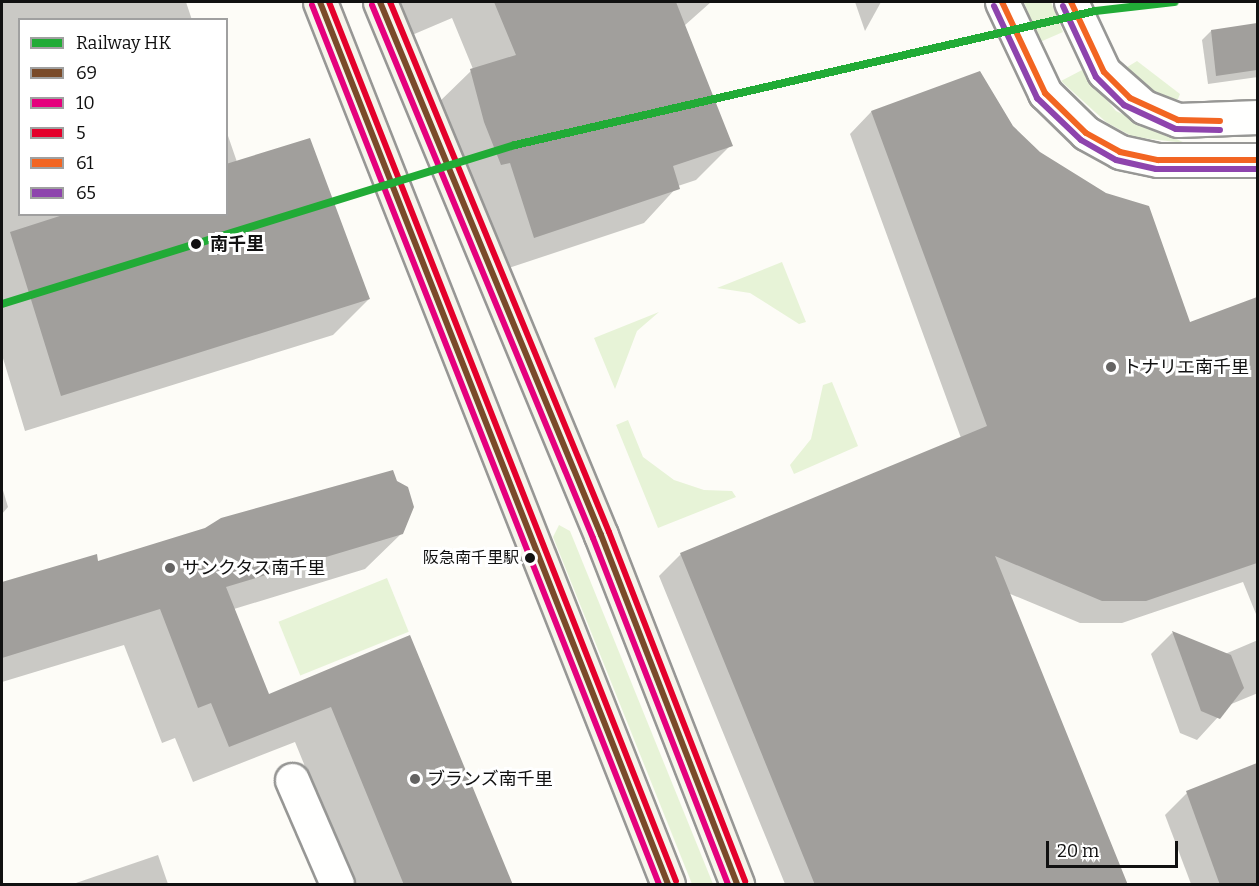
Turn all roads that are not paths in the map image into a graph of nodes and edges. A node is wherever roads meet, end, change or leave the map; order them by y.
1 (320, 2) edge
2 (380, 2) edge
3 (1002, 2) edge
4 (1071, 2) edge
5 (1257, 117) edge
6 (1257, 160) edge
7 (292, 780) dead end
8 (337, 885) edge
9 (668, 885) edge
10 (737, 885) edge

1 - 9 main road
2 - 10 main road
3 - 6 street
4 - 5 street
7 - 8 street

